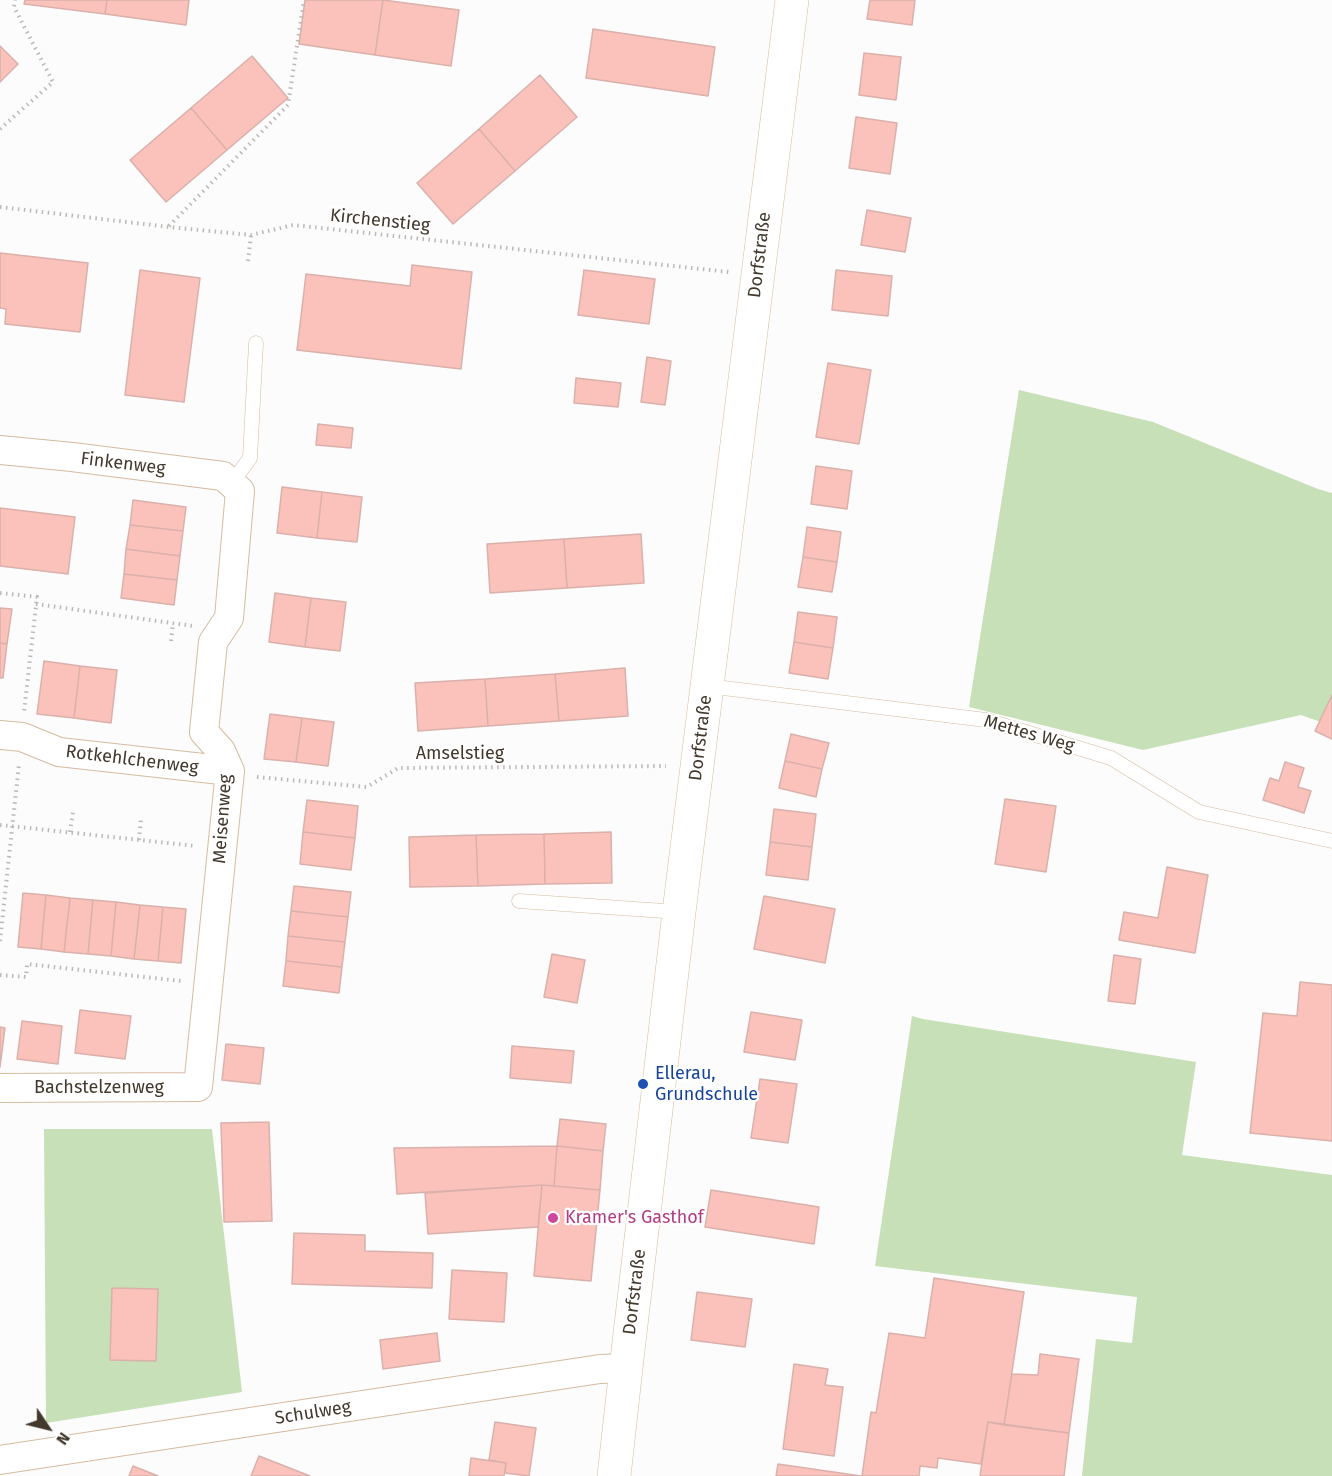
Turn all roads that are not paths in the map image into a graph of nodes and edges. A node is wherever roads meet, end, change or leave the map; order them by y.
1 (787, 1) edge
2 (256, 343) dead end
3 (0, 450) edge
4 (236, 487) junction
5 (707, 686) junction
6 (0, 735) edge
7 (230, 771) junction
8 (1332, 841) edge
9 (519, 901) dead end
10 (679, 912) junction
11 (198, 1087) joint
12 (0, 1088) edge
13 (626, 1368) junction
14 (0, 1460) edge
15 (614, 1476) edge

1 - 5 street, Dorfstraße
2 - 4 lane
3 - 4 street, Finkenweg
4 - 7 street, Meisenweg
5 - 8 lane, Mettes Weg
5 - 10 street, Dorfstraße
6 - 7 street, Rotkehlchenweg
7 - 11 street, Meisenweg
9 - 10 lane
10 - 13 street, Dorfstraße
11 - 12 street, Bachstelzenweg
13 - 14 street, Schulweg
13 - 15 street, Dorfstraße

